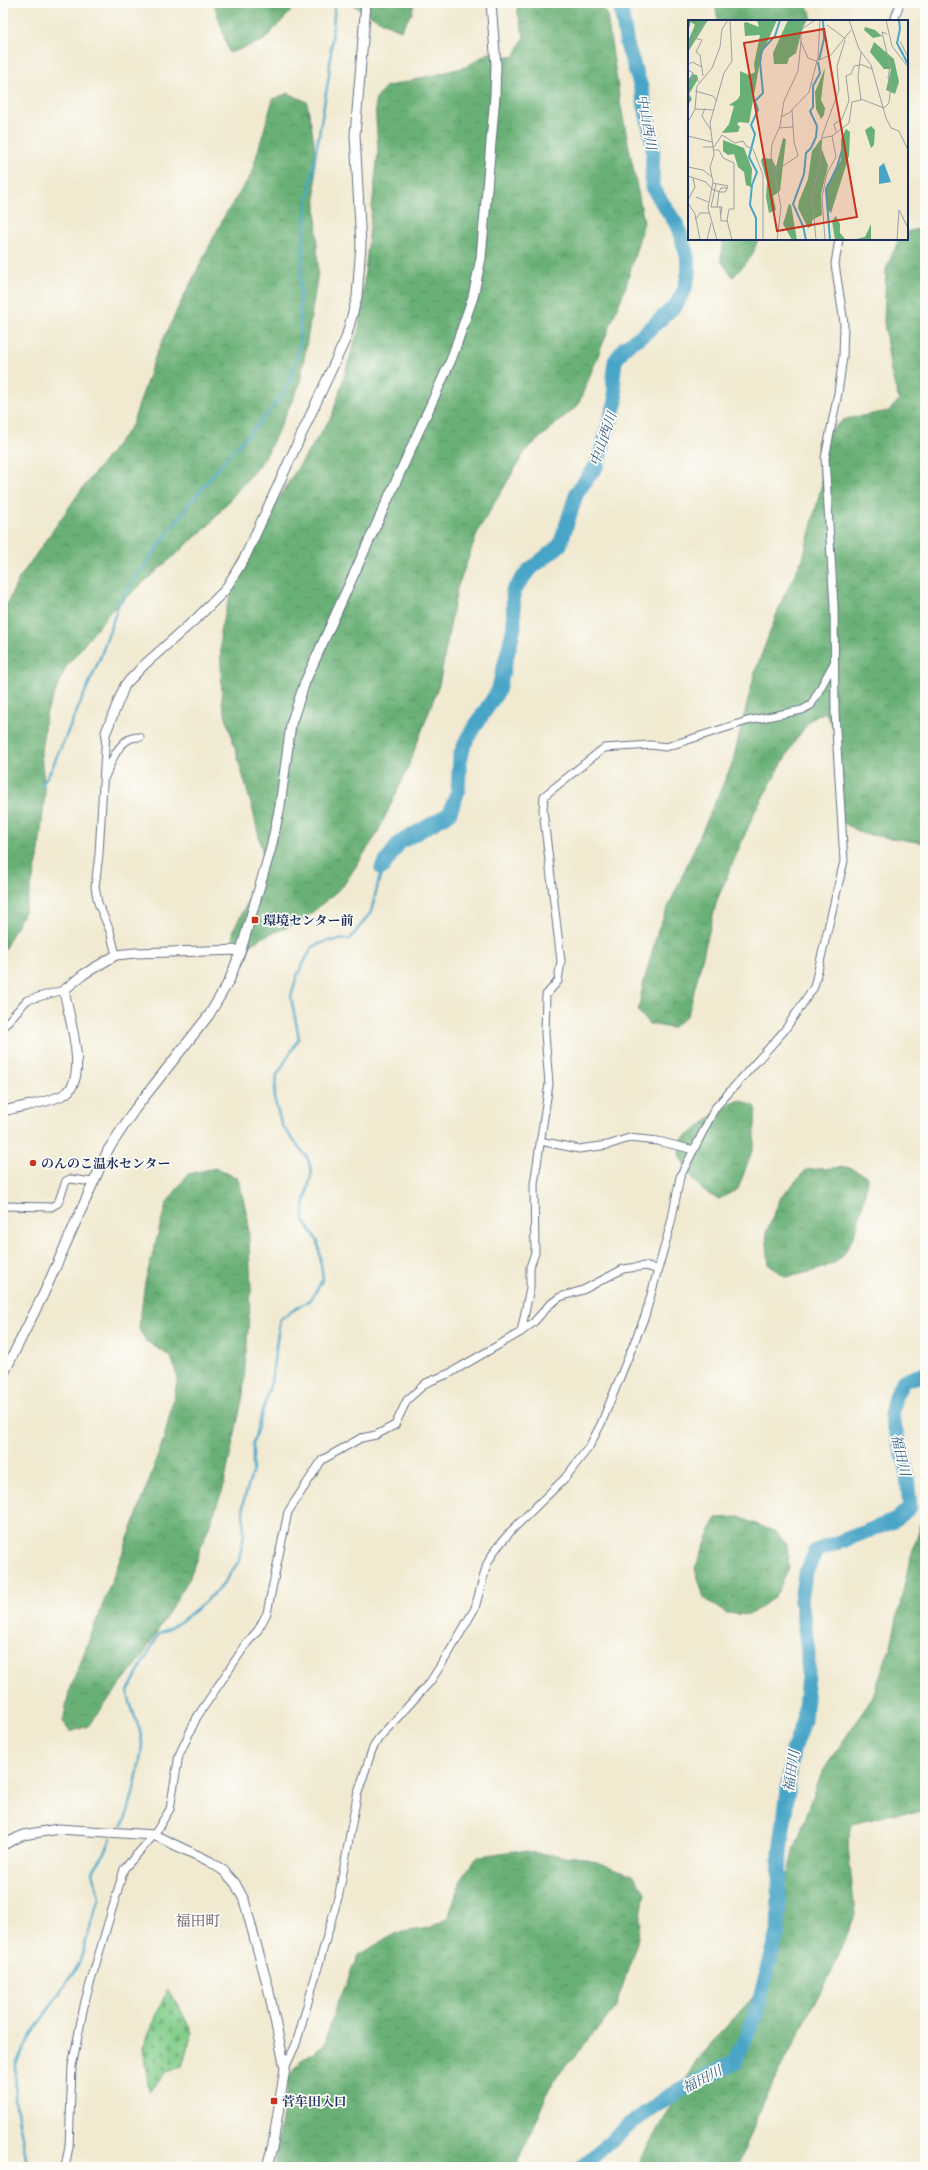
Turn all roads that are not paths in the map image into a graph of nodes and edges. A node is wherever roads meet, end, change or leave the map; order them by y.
1 (366, 3) edge
2 (491, 3) edge
3 (897, 4) edge
4 (894, 20) edge
5 (839, 240) edge
6 (834, 663) junction
7 (106, 732) joint
8 (140, 737) dead end
9 (103, 781) junction
10 (241, 950) junction
11 (116, 955) junction
12 (64, 990) junction
13 (3, 1028) edge
14 (3, 1111) edge
15 (540, 1141) junction
16 (694, 1150) junction
17 (93, 1182) junction
18 (3, 1206) edge
19 (659, 1270) junction
20 (521, 1332) junction
21 (3, 1375) edge
22 (154, 1835) junction
23 (3, 1845) edge
24 (285, 2068) junction
25 (65, 2167) edge
26 (267, 2167) edge

1 - 7 street
2 - 10 street
3 - 4 street
5 - 6 street
6 - 15 street
6 - 16 street
7 - 9 street
8 - 9 street
9 - 11 street
10 - 11 street
10 - 17 street
11 - 12 street
12 - 13 street
12 - 14 street
15 - 16 street
15 - 20 street
16 - 19 street
17 - 18 street
17 - 21 street
19 - 20 street
19 - 24 street
20 - 22 street
22 - 23 street
22 - 24 street
22 - 25 street
24 - 26 street

